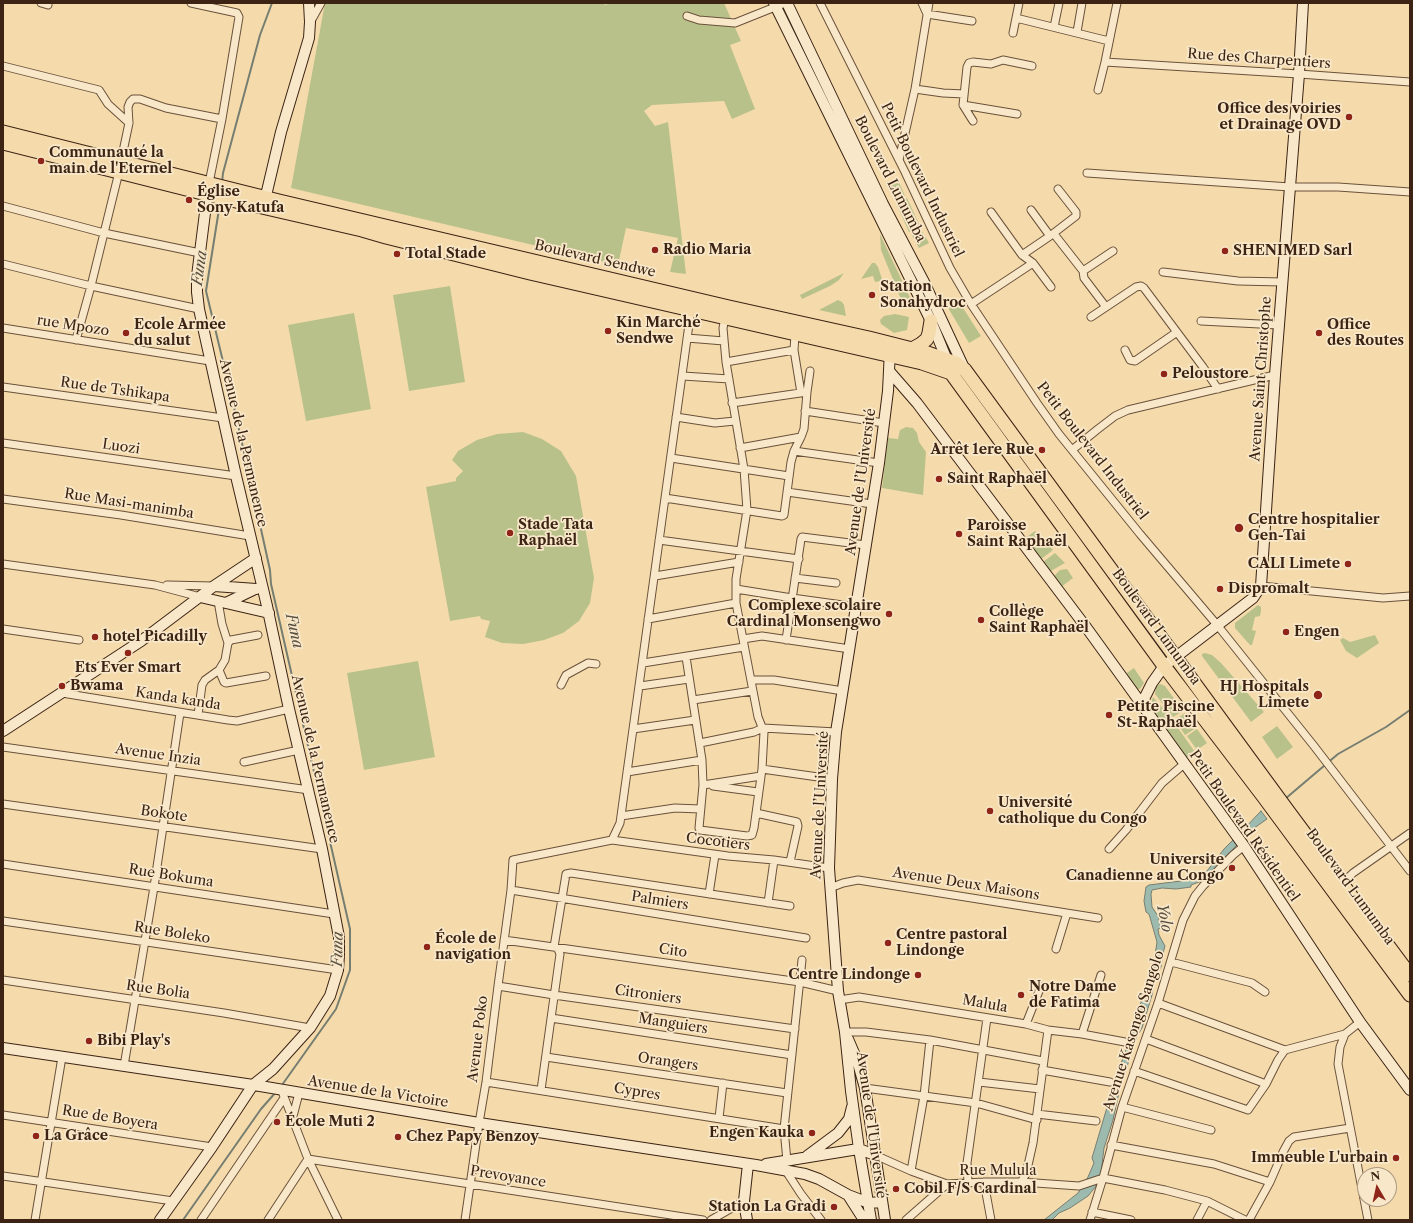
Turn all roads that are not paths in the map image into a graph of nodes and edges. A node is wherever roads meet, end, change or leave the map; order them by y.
1 (192, 3) edge
2 (309, 3) edge
3 (320, 3) edge
4 (820, 3) edge
5 (922, 3) edge
6 (929, 3) edge
7 (1019, 3) edge
8 (1059, 3) edge
9 (1082, 3) edge
10 (1117, 3) edge
11 (1302, 3) edge
12 (780, 4) edge
13 (927, 14) junction
14 (687, 16) dead end
15 (1016, 18) junction
16 (972, 21) dead end
17 (310, 22) junction
18 (1054, 27) junction
19 (1077, 32) junction
20 (1012, 33) dead end
21 (1109, 41) junction
22 (1106, 62) junction
23 (3, 66) edge
24 (1032, 66) dead end
25 (1299, 74) junction
26 (1410, 82) edge
27 (915, 89) junction
28 (1098, 90) dead end
29 (964, 94) junction
30 (963, 105) junction
31 (1017, 114) dead end
32 (222, 119) junction
33 (973, 121) dead end
34 (129, 123) junction
35 (3, 132) edge
36 (3, 143) edge
37 (899, 160) junction
38 (120, 167) junction
39 (1087, 173) dead end
40 (1290, 187) junction
41 (212, 190) junction
42 (1058, 190) dead end
43 (1410, 192) edge
44 (264, 203) junction
45 (3, 206) edge
46 (1031, 210) dead end
47 (991, 212) dead end
48 (104, 233) junction
49 (1052, 235) junction
50 (1113, 251) dead end
51 (200, 253) junction
52 (1022, 255) junction
53 (1033, 262) junction
54 (3, 264) edge
55 (1083, 271) junction
56 (1162, 272) dead end
57 (1282, 282) junction
58 (91, 286) junction
59 (1052, 288) dead end
60 (971, 304) junction
61 (1106, 307) junction
62 (199, 309) junction
63 (691, 310) junction
64 (1092, 317) dead end
65 (725, 318) junction
66 (931, 321) junction
67 (1201, 321) dead end
68 (1279, 325) junction
69 (3, 328) edge
70 (1177, 332) junction
71 (795, 334) junction
72 (687, 338) junction
73 (76, 340) junction
74 (724, 341) junction
75 (912, 349) junction
76 (794, 350) junction
77 (890, 350) junction
78 (1125, 350) dead end
79 (946, 359) junction
80 (210, 361) junction
81 (726, 362) junction
82 (965, 370) junction
83 (810, 371) dead end
84 (890, 372) junction
85 (951, 373) junction
86 (1275, 375) junction
87 (683, 376) junction
88 (729, 379) junction
89 (3, 387) edge
90 (1218, 389) junction
91 (804, 393) junction
92 (732, 403) junction
93 (805, 411) junction
94 (676, 417) junction
95 (222, 418) junction
96 (735, 420) junction
97 (884, 423) junction
98 (801, 437) junction
99 (3, 443) edge
100 (740, 448) junction
101 (1072, 450) junction
102 (794, 451) junction
103 (671, 458) junction
104 (879, 463) junction
105 (744, 469) junction
106 (236, 476) junction
107 (789, 476) junction
108 (787, 492) junction
109 (665, 498) junction
110 (3, 499) edge
111 (872, 504) junction
112 (746, 510) junction
113 (250, 536) junction
114 (659, 540) junction
115 (866, 545) junction
116 (741, 551) junction
117 (256, 558) junction
118 (799, 559) junction
119 (739, 562) junction
120 (3, 564) edge
121 (655, 576) junction
122 (795, 578) junction
123 (836, 583) dead end
124 (155, 585) junction
125 (214, 586) junction
126 (1261, 586) junction
127 (259, 587) junction
128 (736, 589) junction
129 (1410, 596) edge
130 (200, 597) junction
131 (792, 598) junction
132 (222, 602) junction
133 (736, 603) junction
134 (857, 607) junction
135 (269, 613) junction
136 (648, 619) junction
137 (1218, 626) junction
138 (3, 629) edge
139 (258, 635) dead end
140 (743, 638) junction
141 (78, 640) dead end
142 (786, 640) junction
143 (228, 643) junction
144 (744, 647) junction
145 (850, 649) junction
146 (686, 657) junction
147 (1176, 658) junction
148 (643, 663) junction
149 (596, 664) dead end
150 (1164, 666) junction
151 (219, 670) junction
152 (266, 676) dead end
153 (689, 679) junction
154 (751, 680) junction
155 (561, 685) dead end
156 (640, 686) junction
157 (752, 691) junction
158 (843, 691) junction
159 (62, 693) junction
160 (693, 700) junction
161 (1141, 705) junction
162 (289, 709) junction
163 (180, 713) junction
164 (198, 715) junction
165 (695, 720) junction
166 (763, 728) junction
167 (633, 729) junction
168 (3, 731) edge
169 (836, 732) junction
170 (700, 743) junction
171 (3, 747) edge
172 (298, 750) junction
173 (702, 760) junction
174 (244, 762) dead end
175 (1184, 764) junction
176 (170, 770) junction
177 (627, 772) junction
178 (762, 773) junction
179 (832, 779) junction
180 (703, 785) junction
181 (308, 790) junction
182 (758, 792) junction
183 (1267, 793) junction
184 (3, 804) edge
185 (700, 810) junction
186 (756, 813) junction
187 (620, 816) junction
188 (162, 826) junction
189 (1410, 833) edge
190 (612, 840) junction
191 (1243, 845) junction
192 (1391, 847) junction
193 (322, 849) junction
194 (1109, 849) dead end
195 (715, 855) junction
196 (513, 860) joint
197 (774, 860) junction
198 (790, 862) junction
199 (3, 864) edge
200 (825, 868) junction
201 (1410, 872) edge
202 (154, 887) junction
203 (1338, 887) junction
204 (830, 888) junction
205 (511, 890) junction
206 (709, 894) junction
207 (562, 898) junction
208 (768, 903) junction
209 (790, 906) dead end
210 (1067, 913) junction
211 (334, 914) junction
212 (1098, 918) dead end
213 (3, 921) edge
214 (806, 938) dead end
215 (504, 940) junction
216 (144, 942) junction
217 (554, 947) junction
218 (1056, 949) dead end
219 (802, 960) dead end
220 (1171, 962) junction
221 (338, 970) junction
222 (1101, 975) dead end
223 (1410, 975) edge
224 (3, 980) edge
225 (800, 982) junction
226 (498, 986) junction
227 (1041, 986) dead end
228 (1266, 992) dead end
229 (554, 995) junction
230 (1410, 995) edge
231 (838, 996) junction
232 (134, 1000) junction
233 (1158, 1003) junction
234 (551, 1018) junction
235 (987, 1018) junction
236 (1026, 1024) junction
237 (1356, 1026) junction
238 (310, 1028) junction
239 (794, 1029) junction
240 (1048, 1030) junction
241 (845, 1032) junction
242 (1082, 1034) junction
243 (1345, 1034) junction
244 (1146, 1039) junction
245 (930, 1040) junction
246 (1125, 1042) dead end
247 (3, 1048) edge
248 (983, 1050) junction
249 (1284, 1050) junction
250 (792, 1055) junction
251 (62, 1056) junction
252 (546, 1057) junction
253 (1043, 1061) junction
254 (124, 1066) junction
255 (273, 1069) junction
256 (1042, 1070) junction
257 (1134, 1071) junction
258 (486, 1082) junction
259 (979, 1082) junction
260 (1110, 1082) dead end
261 (723, 1083) junction
262 (1266, 1084) junction
263 (253, 1085) junction
264 (865, 1088) junction
265 (1040, 1089) junction
266 (541, 1090) junction
267 (1410, 1090) edge
268 (278, 1091) junction
269 (300, 1093) junction
270 (788, 1093) junction
271 (924, 1096) junction
272 (976, 1103) junction
273 (854, 1104) junction
274 (1122, 1107) junction
275 (3, 1115) edge
276 (1037, 1117) junction
277 (719, 1118) junction
278 (292, 1120) junction
279 (1096, 1121) dead end
280 (51, 1123) junction
281 (479, 1123) junction
282 (1350, 1128) junction
283 (784, 1129) junction
284 (1211, 1130) dead end
285 (1111, 1145) junction
286 (212, 1147) junction
287 (859, 1149) junction
288 (875, 1155) junction
289 (804, 1158) junction
290 (308, 1159) junction
291 (752, 1164) junction
292 (786, 1166) junction
293 (911, 1171) junction
294 (3, 1176) edge
295 (1103, 1178) junction
296 (41, 1181) junction
297 (984, 1182) junction
298 (1021, 1182) junction
299 (1270, 1182) junction
300 (968, 1183) junction
301 (470, 1184) junction
302 (947, 1184) junction
303 (848, 1195) junction
304 (173, 1201) junction
305 (744, 1201) junction
306 (1207, 1201) junction
307 (882, 1202) junction
308 (869, 1203) junction
309 (1092, 1212) junction
310 (35, 1220) edge
311 (160, 1220) edge
312 (201, 1220) edge
313 (268, 1220) edge
314 (338, 1220) edge
315 (465, 1220) edge
316 (703, 1220) edge
317 (711, 1220) edge
318 (747, 1220) edge
319 (821, 1220) edge
320 (864, 1220) edge
321 (871, 1220) edge
322 (885, 1220) edge
323 (906, 1220) edge
324 (991, 1220) edge
325 (1090, 1220) edge
326 (1131, 1220) edge
327 (1197, 1220) edge
328 (1245, 1220) edge
329 (1249, 1220) edge
330 (1368, 1220) edge

1 - 32 street, Avenue de la Permanence
2 - 17 street
3 - 17 street
4 - 37 street, Petit Boulevard Industriel
5 - 13 street
6 - 13 street
7 - 15 street
8 - 18 street
9 - 19 street
10 - 21 street
11 - 25 street, Avenue Saint Christophe
12 - 14 street
12 - 66 street, Boulevard Lumumba
12 - 82 street, Boulevard Lumumba
13 - 16 street
13 - 27 street
15 - 18 street
15 - 20 street
17 - 44 street
18 - 19 street
19 - 21 street
21 - 22 street
22 - 25 street, Rue des Charpentiers
22 - 28 street
23 - 34 street
24 - 29 street
25 - 26 street, Rue des Charpentiers
25 - 40 street, Avenue Saint Christophe
27 - 29 street
27 - 37 street
29 - 30 street
30 - 31 street
30 - 33 street
32 - 34 street
32 - 41 street, Avenue de la Permanence
34 - 38 street
35 - 38 highway
36 - 38 highway
37 - 60 street, Petit Boulevard Industriel
38 - 41 highway, Boulevard Sendwe
38 - 48 street
39 - 40 street
40 - 43 street
40 - 57 street, Avenue Saint Christophe
41 - 44 highway, Boulevard Sendwe
41 - 51 street, Avenue de la Permanence
42 - 49 street
44 - 63 highway, Boulevard Sendwe
44 - 77 highway, Boulevard Sendwe
45 - 48 street
46 - 49 street
47 - 52 street
48 - 51 street
48 - 58 street
49 - 52 street
49 - 55 street
50 - 55 street
51 - 62 street, Avenue de la Permanence
52 - 53 street
53 - 59 street
53 - 60 street
54 - 58 street
55 - 61 street
56 - 57 street
57 - 68 street, Avenue Saint Christophe
58 - 62 street
58 - 73 street
60 - 101 street, Petit Boulevard Industriel
61 - 64 street
61 - 70 street
62 - 80 street, Avenue de la Permanence
63 - 65 highway, Boulevard Sendwe
63 - 72 street
65 - 71 highway, Boulevard Sendwe
65 - 74 street
66 - 75 highway
66 - 79 street, Boulevard Lumumba
67 - 68 street
68 - 86 street, Avenue Saint Christophe
69 - 73 street, rue Mpozo
70 - 78 street
70 - 90 street
71 - 76 street
71 - 77 highway, Boulevard Sendwe
72 - 74 street
72 - 87 street
73 - 80 street, rue Mpozo
74 - 81 street
75 - 77 highway, Boulevard Sendwe
75 - 79 highway, Boulevard Sendwe
76 - 81 street
76 - 91 street
77 - 84 street, Avenue de l’Université
77 - 85 highway, Boulevard Sendwe
79 - 82 highway, Boulevard Lumumba
79 - 85 street, Boulevard Lumumba
80 - 95 street, Avenue de la Permanence
81 - 88 street
82 - 147 highway, Boulevard Lumumba
83 - 91 street
84 - 97 street, Avenue de l’Université
84 - 161 street, Petit Boulevard Résidentiel
85 - 150 highway, Boulevard Lumumba
86 - 90 street
86 - 126 street, Avenue Saint Christophe
87 - 88 street
87 - 94 street
88 - 92 street
89 - 95 street, Rue de Tshikapa
90 - 101 street
91 - 92 street
91 - 93 street
92 - 96 street
93 - 97 street
93 - 98 street
94 - 96 street
94 - 103 street
95 - 106 street, Avenue de la Permanence
96 - 100 street
97 - 104 street, Avenue de l’Université
98 - 100 street
98 - 102 street
99 - 106 street, Luozi
100 - 105 street
101 - 137 street, Petit Boulevard Industriel
102 - 104 street
102 - 107 street
103 - 105 street
103 - 109 street
104 - 111 street, Avenue de l’Université
105 - 107 street
105 - 112 street
106 - 113 street, Avenue de la Permanence
107 - 108 street
108 - 111 street
108 - 112 street
109 - 112 street
109 - 114 street
110 - 113 street, Rue Masi-manimba
111 - 115 street, Avenue de l’Université
112 - 116 street
113 - 117 street, Avenue de la Permanence
114 - 116 street
114 - 121 street
115 - 118 street
115 - 134 street, Avenue de l’Université
116 - 118 street
116 - 119 street
117 - 125 street
117 - 127 street, Avenue de la Permanence
118 - 122 street
119 - 121 street
119 - 128 street
120 - 124 street
121 - 136 street
122 - 123 street
122 - 131 street
124 - 125 street
124 - 130 street
125 - 127 street
125 - 130 street
126 - 129 street
126 - 137 street
127 - 132 street
127 - 135 street, Avenue de la Permanence
128 - 131 street
128 - 133 street
130 - 132 street
130 - 159 street
131 - 134 street
131 - 142 street
132 - 135 street
132 - 143 street
133 - 136 street
133 - 140 street
134 - 145 street, Avenue de l’Université
135 - 162 street, Avenue de la Permanence
136 - 148 street
137 - 147 street
137 - 192 street, Petit Boulevard Industriel
138 - 141 street
139 - 143 street
140 - 142 street
140 - 144 street
142 - 145 street
143 - 151 street
144 - 146 street
144 - 154 street
145 - 158 street, Avenue de l’Université
146 - 148 street
146 - 153 street
147 - 150 street
147 - 183 highway, Boulevard Lumumba
148 - 156 street
149 - 155 street
150 - 161 street
150 - 183 highway, Boulevard Lumumba
151 - 152 street, Kanda kanda
151 - 164 street
153 - 156 street
153 - 160 street
154 - 157 street
154 - 158 street
156 - 167 street
157 - 160 street
157 - 166 street
158 - 169 street, Avenue de l’Université
159 - 163 street, Kanda kanda
159 - 168 street
160 - 165 street
161 - 175 street, Petit Boulevard Résidentiel
162 - 164 street, Kanda kanda
162 - 172 street, Avenue de la Permanence
163 - 164 street, Kanda kanda
163 - 176 street
165 - 167 street
165 - 170 street
166 - 169 street
166 - 170 street
166 - 178 street
167 - 177 street
169 - 179 street, Avenue de l’Université
170 - 173 street
171 - 176 street, Avenue Inzia
172 - 174 street
172 - 181 street, Avenue de la Permanence
173 - 177 street
173 - 180 street
175 - 191 street, Petit Boulevard Résidentiel
175 - 194 street
176 - 181 street, Avenue Inzia
176 - 188 street
177 - 187 street
178 - 179 street
178 - 180 street
178 - 182 street
179 - 200 street, Avenue de l’Université
180 - 182 street
180 - 185 street
181 - 193 street, Avenue de la Permanence
182 - 186 street
183 - 203 highway, Boulevard Lumumba
184 - 188 street, Bokote
185 - 186 street
185 - 187 street
186 - 198 street
187 - 190 street
188 - 193 street, Bokote
188 - 202 street
189 - 192 street
190 - 195 street, Cocotiers
190 - 196 street, Cocotiers
191 - 220 street, Avenue Kasongo Sangolo
191 - 237 street, Petit Boulevard Résidentiel
192 - 201 street, Petit Boulevard Industriel
192 - 203 street
193 - 211 street, Avenue de la Permanence
195 - 197 street, Cocotiers
195 - 206 street
196 - 205 street, Avenue Poko
197 - 198 street, Cocotiers
197 - 208 street
198 - 200 street, Cocotiers
199 - 202 street, Rue Bokuma
200 - 204 street, Avenue de l’Université
202 - 211 street, Rue Bokuma
202 - 216 street
203 - 223 highway, Boulevard Lumumba
203 - 230 highway, Boulevard Lumumba
204 - 210 street, Avenue Deux Maisons
204 - 231 street, Avenue de l’Université
205 - 207 street, Palmiers
205 - 215 street, Avenue Poko
206 - 207 street
206 - 208 street
207 - 214 street, Palmiers
207 - 217 street
208 - 209 street
210 - 212 street, Avenue Deux Maisons
210 - 218 street
211 - 221 street, Avenue de la Permanence
213 - 216 street, Rue Boleko
215 - 217 street, Cito
215 - 226 street, Avenue Poko
216 - 221 street, Rue Boleko
216 - 232 street
217 - 225 street, Cito
217 - 229 street
219 - 225 street
220 - 228 street
220 - 233 street, Avenue Kasongo Sangolo
221 - 238 street, Avenue de la Permanence
222 - 242 street
224 - 232 street, Rue Bolia
225 - 231 street, Cito
225 - 239 street
226 - 229 street, Citroniers
226 - 258 street, Avenue Poko
227 - 236 street
229 - 234 street
229 - 239 street, Citroniers
231 - 235 street, Malula
231 - 241 street, Avenue de l’Université
232 - 238 street, Rue Bolia
232 - 254 street
233 - 244 street, Avenue Kasongo Sangolo
233 - 249 street
234 - 250 street, Manguiers
234 - 252 street
235 - 236 street, Malula
235 - 248 street
236 - 240 street, Malula
237 - 243 street
237 - 267 street, Petit Boulevard Résidentiel
238 - 255 street, Avenue de la Permanence
239 - 250 street
240 - 242 street, Malula
240 - 253 street
241 - 245 street
241 - 264 street
241 - 273 street, Avenue de l’Université
242 - 246 street, Malula
243 - 249 street
243 - 282 street
244 - 257 street, Avenue Kasongo Sangolo
244 - 262 street
245 - 248 street
245 - 271 street
247 - 251 street, Avenue de la Victoire
248 - 253 street
248 - 259 street
249 - 262 street
250 - 270 street
251 - 254 street, Avenue de la Victoire
251 - 280 street
252 - 261 street, Orangers
252 - 266 street
253 - 256 street
254 - 263 street, Avenue de la Victoire
255 - 263 street, Avenue de la Permanence
255 - 268 street
256 - 260 street
256 - 265 street
257 - 262 street
257 - 274 street, Avenue Kasongo Sangolo
258 - 266 street, Cypres
258 - 281 street, Avenue Poko
259 - 265 street
259 - 272 street
261 - 270 street, Orangers
261 - 277 street
263 - 268 street, Avenue de la Victoire
263 - 286 street, Avenue de la Permanence
264 - 271 street
264 - 288 street
265 - 276 street
266 - 277 street, Cypres
268 - 269 street, Avenue de la Victoire
268 - 278 street
268 - 312 street
269 - 278 street
269 - 281 street, Avenue de la Victoire
270 - 283 street
271 - 272 street
271 - 293 street
272 - 276 street
272 - 300 street
273 - 287 street, Avenue de l’Université
273 - 289 street
274 - 284 street
274 - 285 street, Avenue Kasongo Sangolo
275 - 280 street, Rue de Boyera
276 - 279 street
276 - 298 street
277 - 283 street, Cypres
278 - 290 street
280 - 286 street, Rue de Boyera
280 - 296 street
281 - 291 street, Avenue de la Victoire
281 - 301 street, Avenue Poko
282 - 299 street
282 - 330 street
283 - 292 street
285 - 295 street, Avenue Kasongo Sangolo
285 - 299 street
286 - 304 street, Avenue de la Permanence
287 - 288 street
287 - 289 street, Avenue de la Victoire
287 - 308 street, Avenue de l’Université
288 - 293 street
288 - 307 street
289 - 292 street, Avenue de la Victoire
290 - 301 street, Prevoyance
290 - 313 street
290 - 314 street
291 - 292 street, Avenue de la Victoire
291 - 305 street
292 - 303 street
292 - 319 street
293 - 302 street
294 - 296 street
295 - 298 street, Rue Mulula
295 - 306 street
295 - 309 street, Avenue Kasongo Sangolo
296 - 304 street
296 - 310 street
297 - 298 street, Rue Mulula
297 - 300 street, Rue Mulula
297 - 324 street
299 - 329 street
300 - 302 street, Rue Mulula
301 - 315 street, Avenue Poko
301 - 316 street, Prevoyance
302 - 323 street, Rue Mulula
303 - 308 street
303 - 320 street
304 - 311 street, Avenue de la Permanence
305 - 317 street
305 - 318 street
306 - 327 street
306 - 328 street
307 - 308 street
307 - 322 street
308 - 321 street, Avenue de l’Université
309 - 325 street, Avenue Kasongo Sangolo
309 - 326 street

